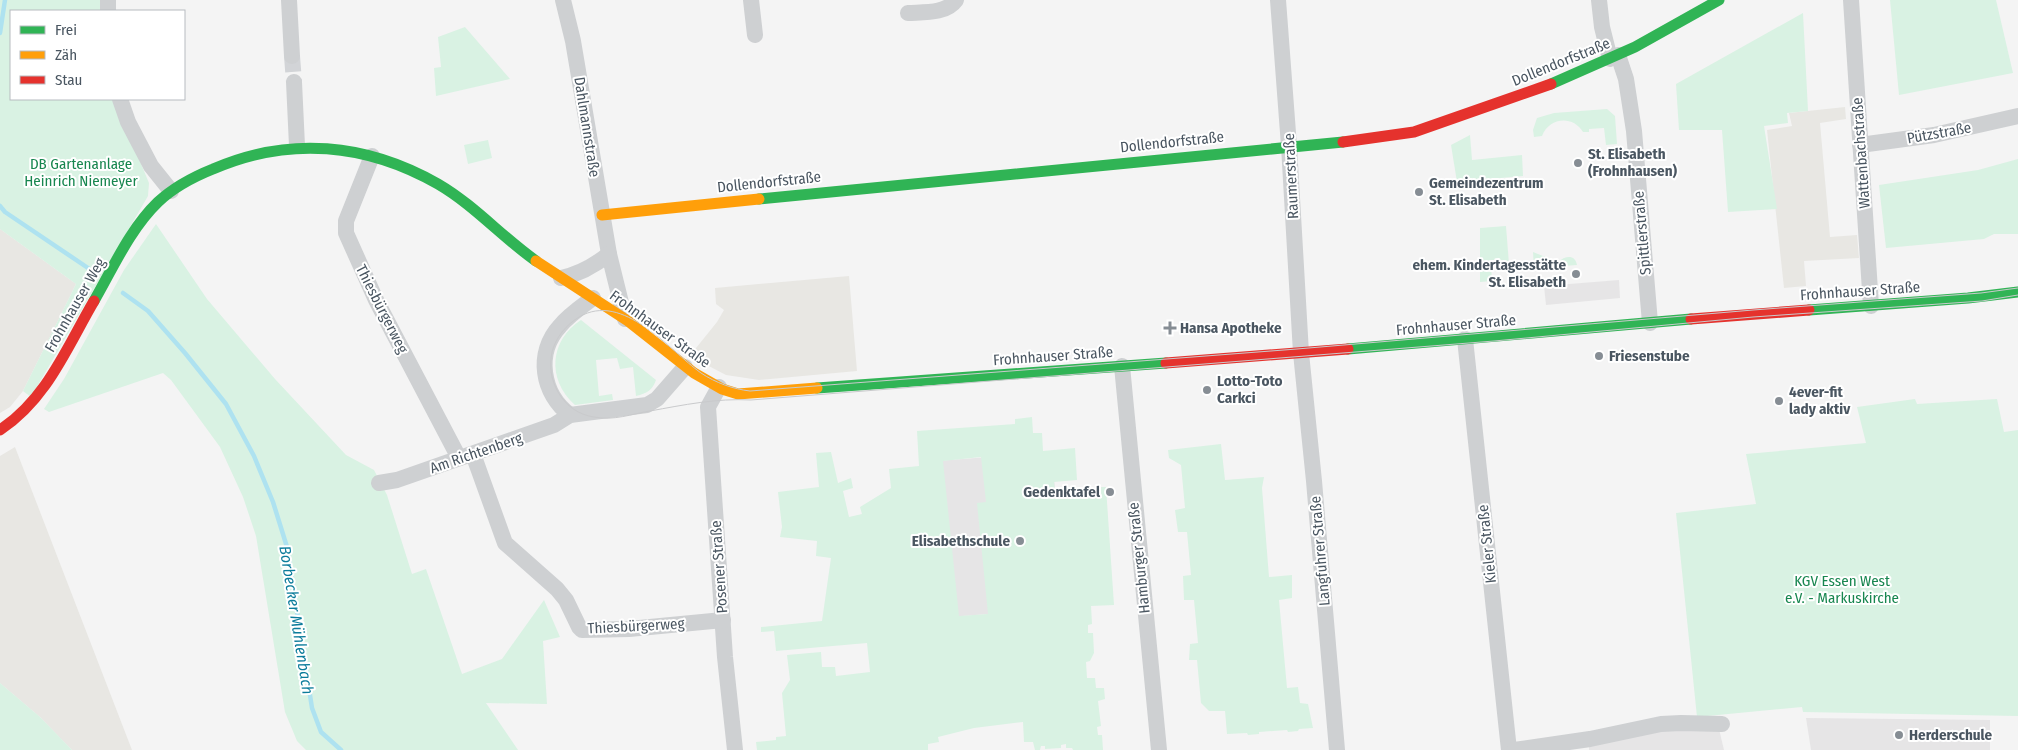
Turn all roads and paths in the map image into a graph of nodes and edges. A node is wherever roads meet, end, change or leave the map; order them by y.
1 (289, 0) edge
2 (563, 0) edge
3 (751, 0) edge
4 (956, 0) edge
5 (1278, 0) edge
6 (1599, 0) edge
7 (1718, 0) edge
8 (1851, 0) edge
9 (908, 13) dead end
10 (755, 35) dead end
11 (292, 56) tunnel mouth
12 (1614, 57) junction
13 (294, 82) tunnel mouth
14 (120, 100) edge
15 (2018, 116) edge
16 (1860, 145) junction
17 (297, 146) junction
18 (1289, 146) junction
19 (372, 156) junction
20 (171, 191) junction
21 (602, 215) junction
22 (609, 254) junction
23 (561, 278) junction
24 (2018, 292) edge
25 (592, 298) junction
26 (1871, 306) junction
27 (625, 319) junction
28 (1650, 323) junction
29 (1465, 339) junction
30 (1301, 353) junction
31 (1122, 366) junction
32 (685, 367) junction
33 (719, 388) junction
34 (570, 415) junction
35 (0, 430) edge
36 (466, 456) junction
37 (379, 483) dead end
38 (723, 620) junction
39 (1722, 724) dead end
40 (735, 750) edge
41 (1159, 750) edge
42 (1337, 750) edge
43 (1509, 750) edge
44 (1514, 750) edge

1 - 11 street
2 - 21 street, Dahlmannstraße
3 - 10 street
4 - 9 street
5 - 18 street, Raumerstraße
6 - 12 street, Spittlerstraße
7 - 12 main road, Dollendorfstraße
8 - 16 street, Wattenbachstraße
12 - 18 main road, Dollendorfstraße
12 - 28 street, Spittlerstraße
13 - 17 street
14 - 20 street
15 - 16 street, Pützstraße
16 - 26 street, Wattenbachstraße
17 - 19 main road, Frohnhauser Straße
17 - 20 main road, Frohnhauser Straße
18 - 21 main road, Dollendorfstraße
18 - 30 street, Raumerstraße
19 - 23 main road, Frohnhauser Straße
19 - 36 street, Thiesbürgerweg
20 - 35 main road, Frohnhauser Weg
21 - 22 street, Dahlmannstraße
22 - 23 street
22 - 27 street, Dahlmannstraße
23 - 25 main road, Frohnhauser Straße
24 - 26 main road, Frohnhauser Straße
25 - 27 main road, Frohnhauser Straße
25 - 34 street
26 - 28 main road, Frohnhauser Straße
27 - 32 main road, Frohnhauser Straße
28 - 29 main road, Frohnhauser Straße
29 - 30 main road, Frohnhauser Straße
29 - 43 street, Kieler Straße
30 - 31 main road, Frohnhauser Straße
30 - 42 street, Langfuhrer Straße
31 - 33 main road, Frohnhauser Straße
31 - 41 street, Hamburger Straße
32 - 33 main road, Frohnhauser Straße
32 - 34 street, Am Richtenberg
33 - 38 street, Posener Straße
34 - 36 street, Am Richtenberg
36 - 37 street, Am Richtenberg
36 - 38 street, Thiesbürgerweg
38 - 40 street, Posener Straße
39 - 44 street

